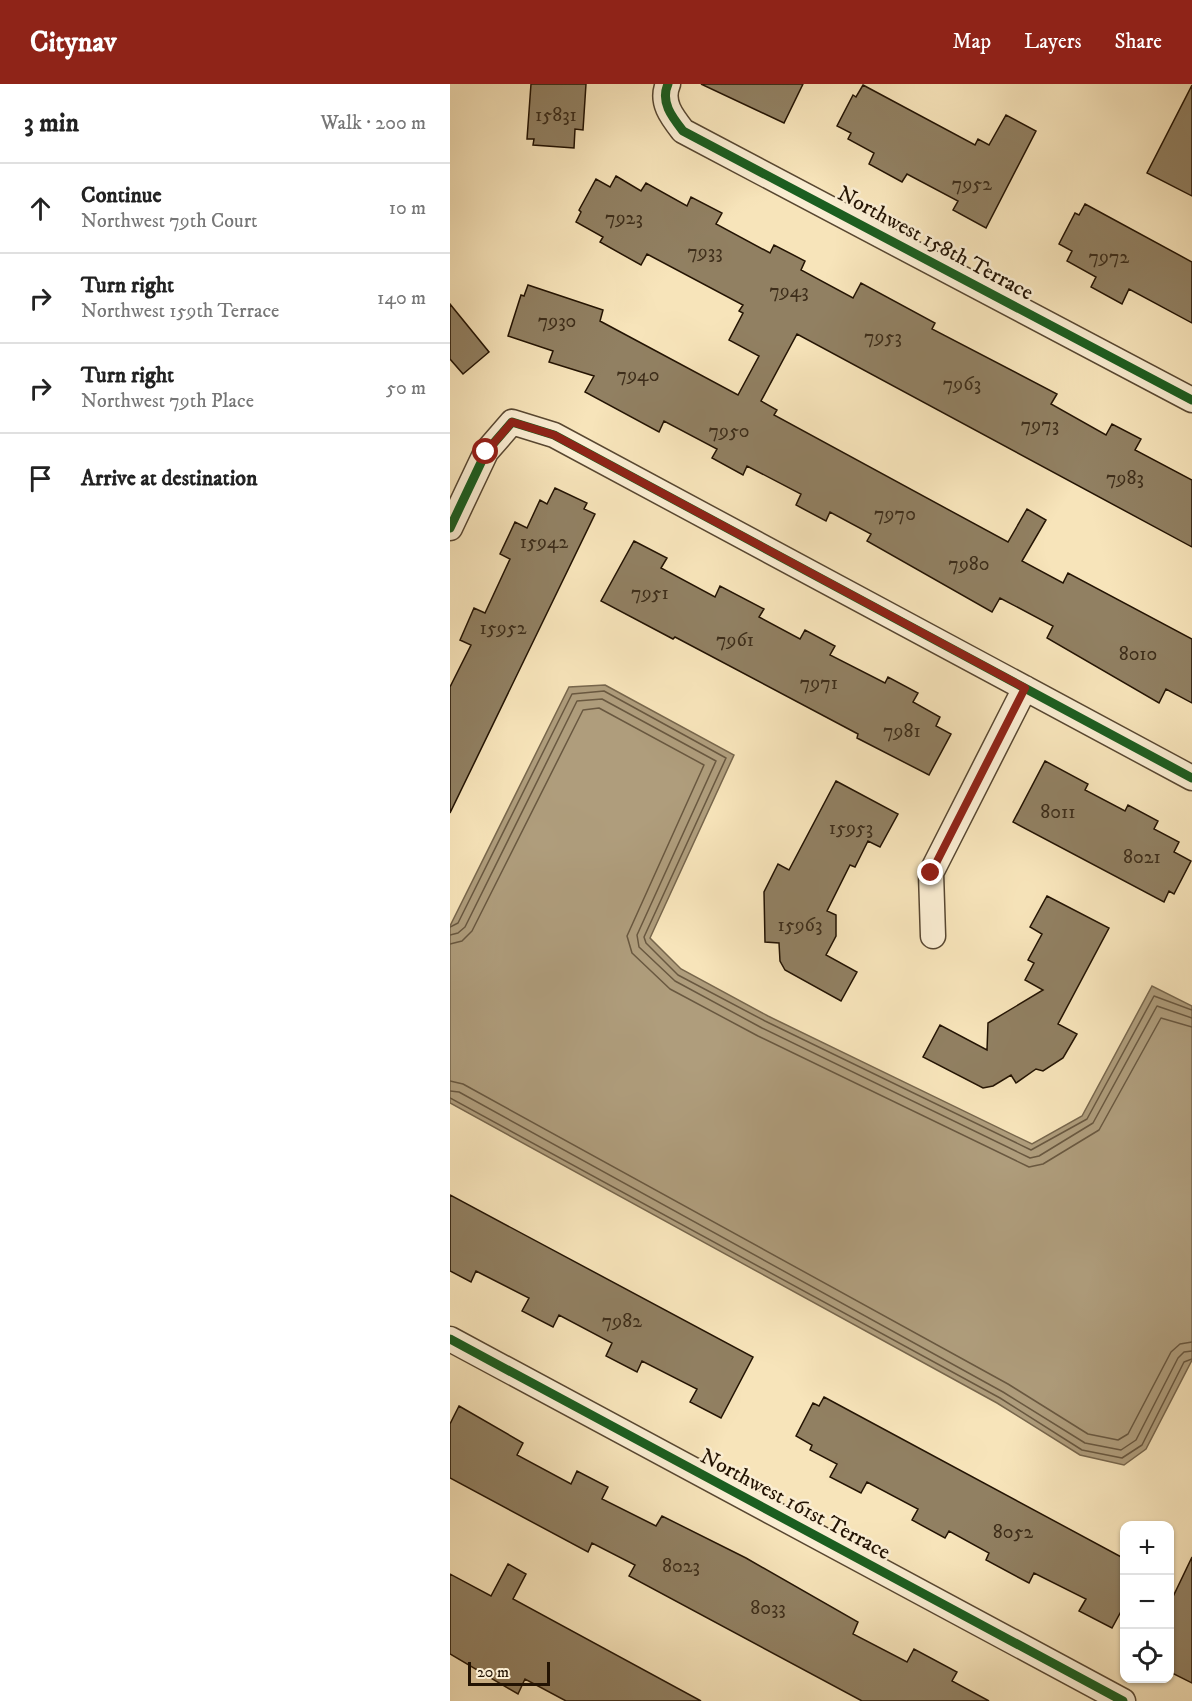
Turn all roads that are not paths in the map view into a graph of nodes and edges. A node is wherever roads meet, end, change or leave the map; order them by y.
1 (668, 84) edge
2 (1192, 400) edge
3 (450, 528) edge
4 (1025, 688) junction
5 (1192, 778) edge
6 (933, 936) dead end
7 (450, 1339) edge
8 (1123, 1701) edge

1 - 2 street, Northwest 158th Terrace
3 - 4 street
4 - 5 street
4 - 6 street
7 - 8 street, Northwest 161st Terrace

